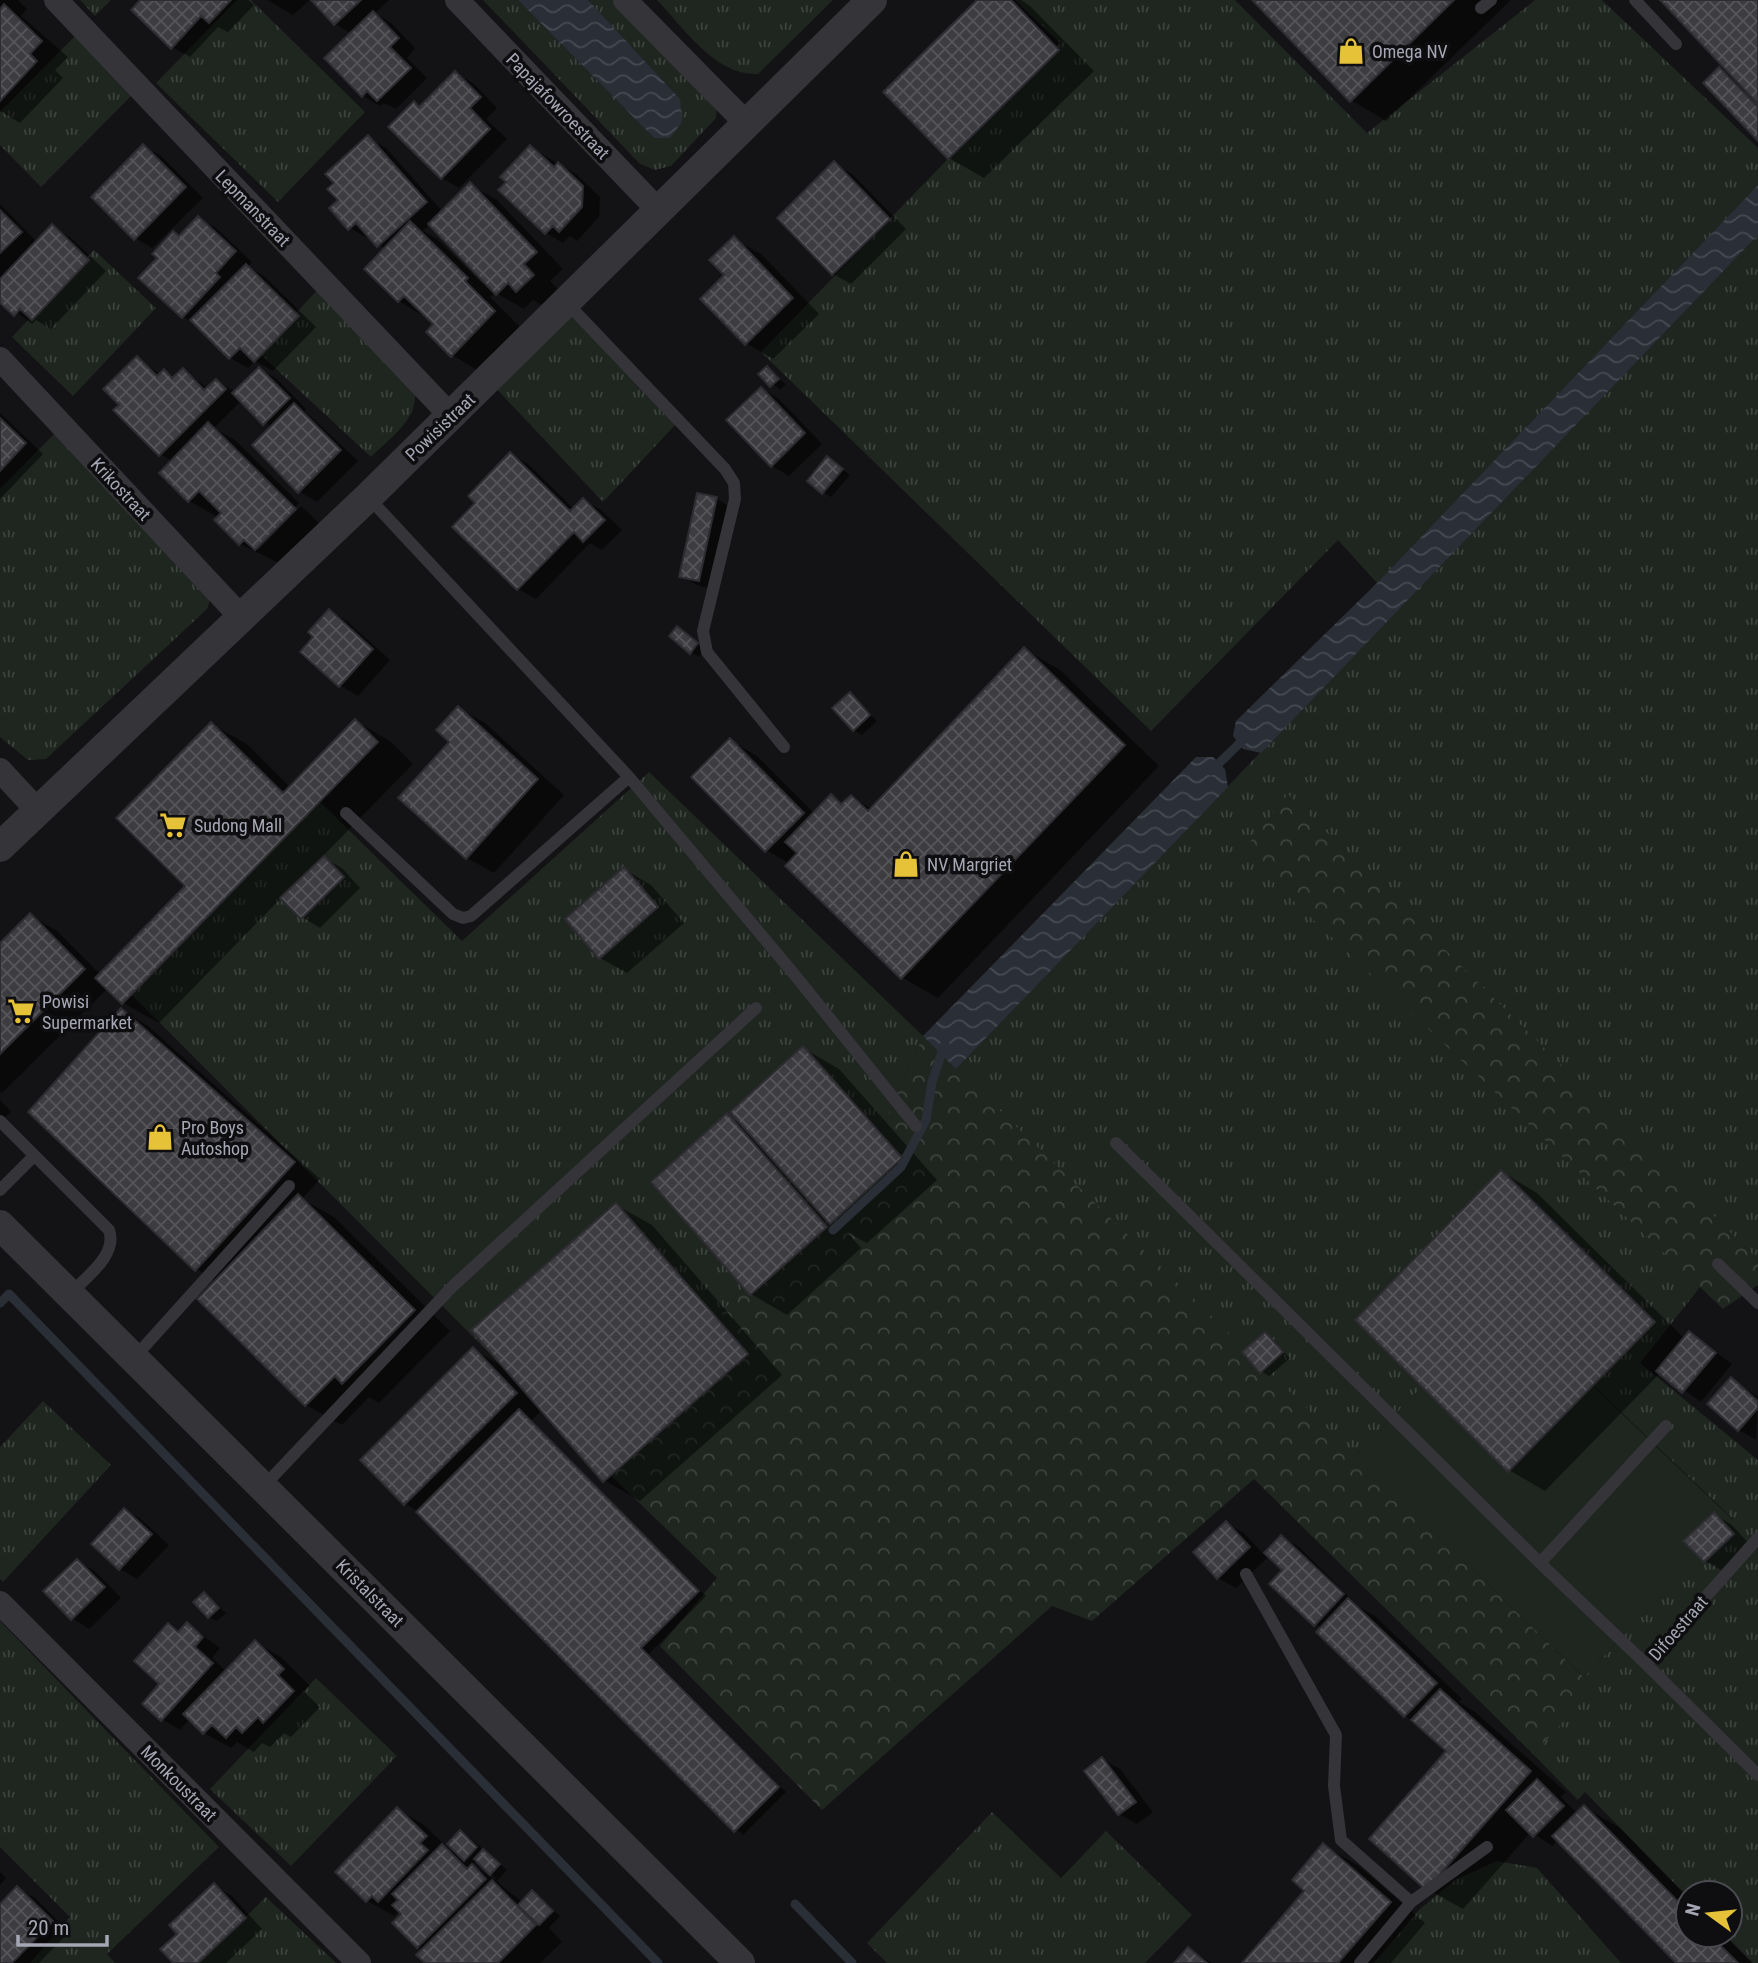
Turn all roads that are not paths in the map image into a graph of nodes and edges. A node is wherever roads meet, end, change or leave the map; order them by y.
1 (56, 0) edge
2 (457, 0) edge
3 (625, 0) edge
4 (872, 0) edge
5 (1635, 0) edge
6 (1676, 44) dead end
7 (748, 125) junction
8 (659, 211) junction
9 (566, 303) junction
10 (0, 359) edge
11 (451, 416) junction
12 (368, 497) junction
13 (242, 618) junction
14 (785, 747) dead end
15 (0, 770) edge
16 (629, 777) junction
17 (37, 810) junction
18 (346, 813) dead end
19 (0, 847) edge
20 (756, 1008) dead end
21 (0, 1121) edge
22 (916, 1126) dead end
23 (1116, 1143) dead end
24 (34, 1156) junction
25 (289, 1186) dead end
26 (0, 1189) edge
27 (2, 1232) edge
28 (1718, 1264) dead end
29 (70, 1294) junction
30 (1758, 1303) edge
31 (134, 1358) junction
32 (1666, 1426) dead end
33 (263, 1486) junction
34 (1758, 1538) edge
35 (1540, 1563) junction
36 (1246, 1574) dead end
37 (0, 1603) edge
38 (1646, 1664) junction
39 (1758, 1775) edge
40 (1487, 1847) dead end
41 (1411, 1902) junction
42 (359, 1963) edge
43 (740, 1963) edge
44 (1360, 1963) edge

1 - 11 street, Lepmanstraat
2 - 8 street, Papajafowroestraat
3 - 7 street
4 - 7 street, Powisistraat
5 - 6 lane
7 - 8 street, Powisistraat
8 - 9 street, Powisistraat
9 - 11 street, Powisistraat
9 - 14 lane
10 - 13 street, Krikostraat
11 - 12 street, Powisistraat
12 - 13 street, Powisistraat
12 - 16 lane
13 - 17 street, Powisistraat
15 - 17 street
16 - 18 lane
16 - 22 lane
17 - 19 street, Powisistraat
20 - 33 lane
21 - 24 lane
23 - 35 lane
24 - 26 lane
24 - 29 lane
25 - 31 lane
27 - 29 street, Kristalstraat
28 - 30 lane
29 - 31 street, Kristalstraat
31 - 33 street, Kristalstraat
32 - 35 lane
33 - 43 street, Kristalstraat
34 - 38 lane, Difoestraat
35 - 38 lane
36 - 41 lane
37 - 42 street, Monkoustraat
38 - 39 lane, Difoestraat
40 - 41 lane
41 - 44 lane

